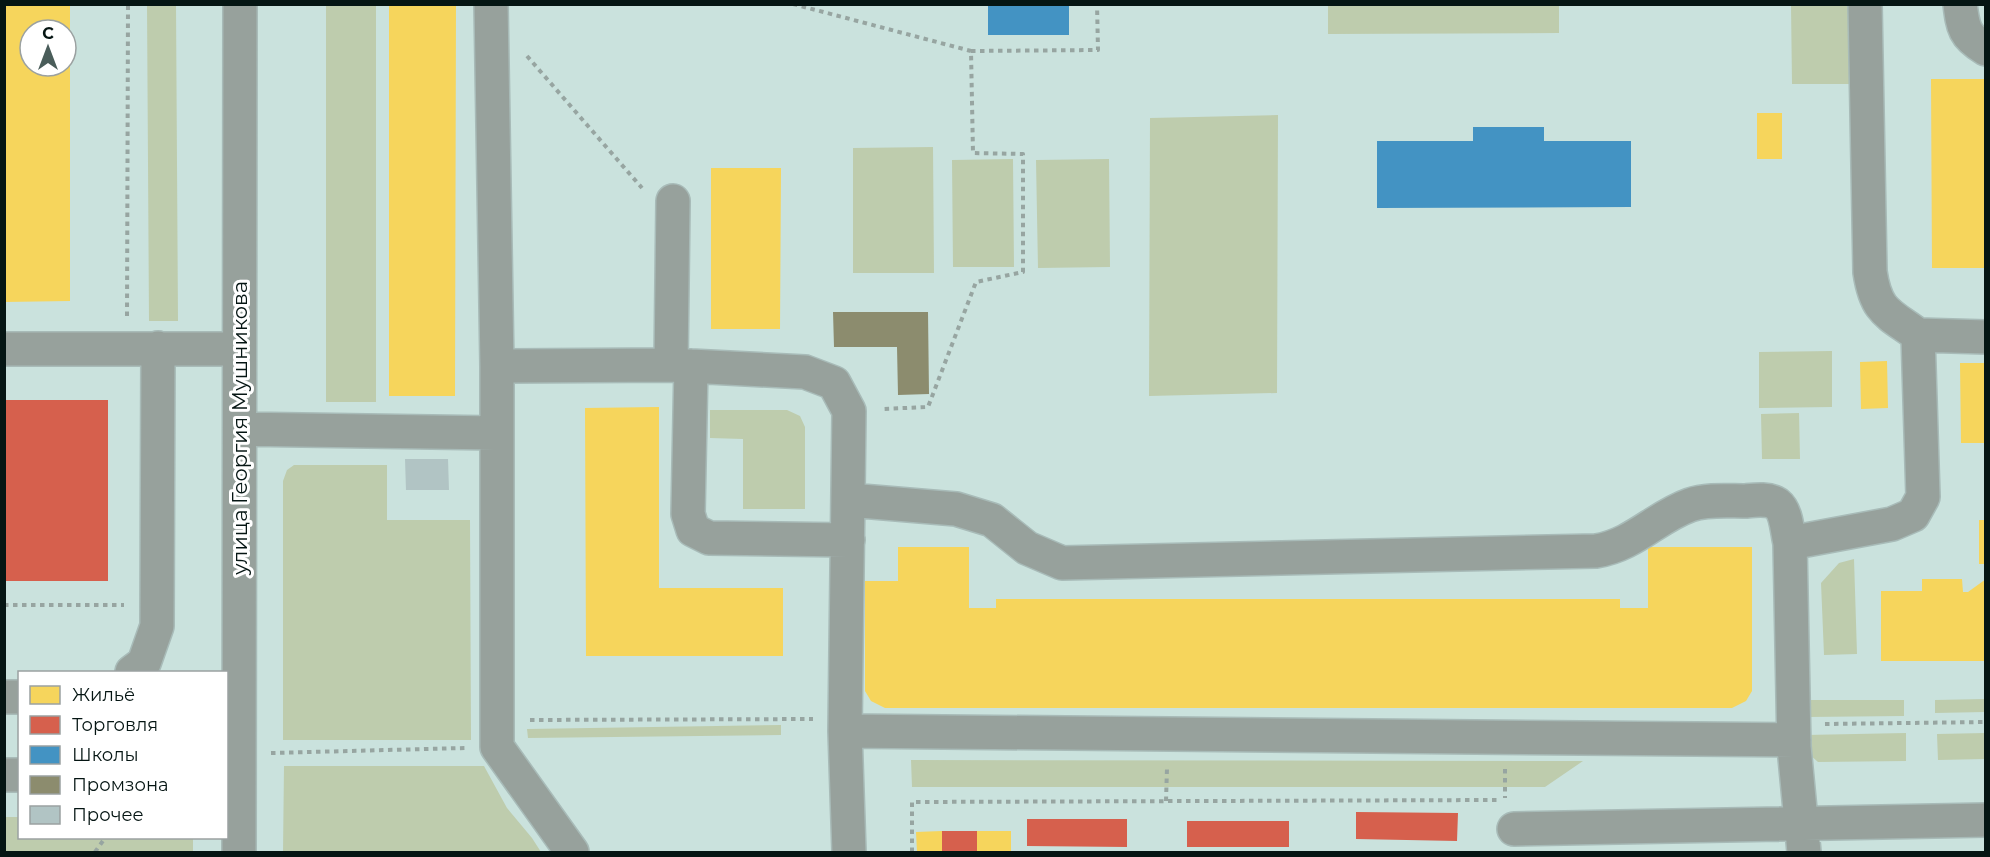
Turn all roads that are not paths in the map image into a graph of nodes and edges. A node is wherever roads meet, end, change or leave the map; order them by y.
1 (240, 4) edge
2 (491, 4) edge
3 (1865, 4) edge
4 (1960, 4) edge
5 (1986, 49) edge
6 (659, 196) road end
7 (1918, 335) junction
8 (1986, 337) edge
9 (4, 349) edge
10 (143, 349) junction
11 (238, 349) junction
12 (681, 365) junction
13 (496, 366) junction
14 (240, 429) junction
15 (496, 433) junction
16 (849, 500) junction
17 (848, 540) junction
18 (1790, 543) junction
19 (133, 671) edge
20 (845, 731) junction
21 (1794, 732) junction
22 (233, 773) edge
23 (1986, 820) edge
24 (1514, 829) dead end
25 (1802, 838) edge
26 (239, 852) edge
27 (572, 852) edge
28 (849, 852) edge

1 - 11 street, улица Георгия Мушникова
2 - 13 street
3 - 7 street
4 - 5 street
6 - 12 street
7 - 8 street
7 - 18 street
9 - 10 street
10 - 11 street
10 - 19 street
11 - 14 street, улица Георгия Мушникова
12 - 13 street
12 - 16 street
12 - 17 street
13 - 15 street
14 - 15 street
14 - 22 street, улица Георгия Мушникова
15 - 27 street
16 - 17 street
16 - 18 street
17 - 20 street
18 - 21 street
20 - 21 street
20 - 28 street
21 - 25 street
22 - 26 street, улица Георгия Мушникова
23 - 25 street
24 - 25 street

